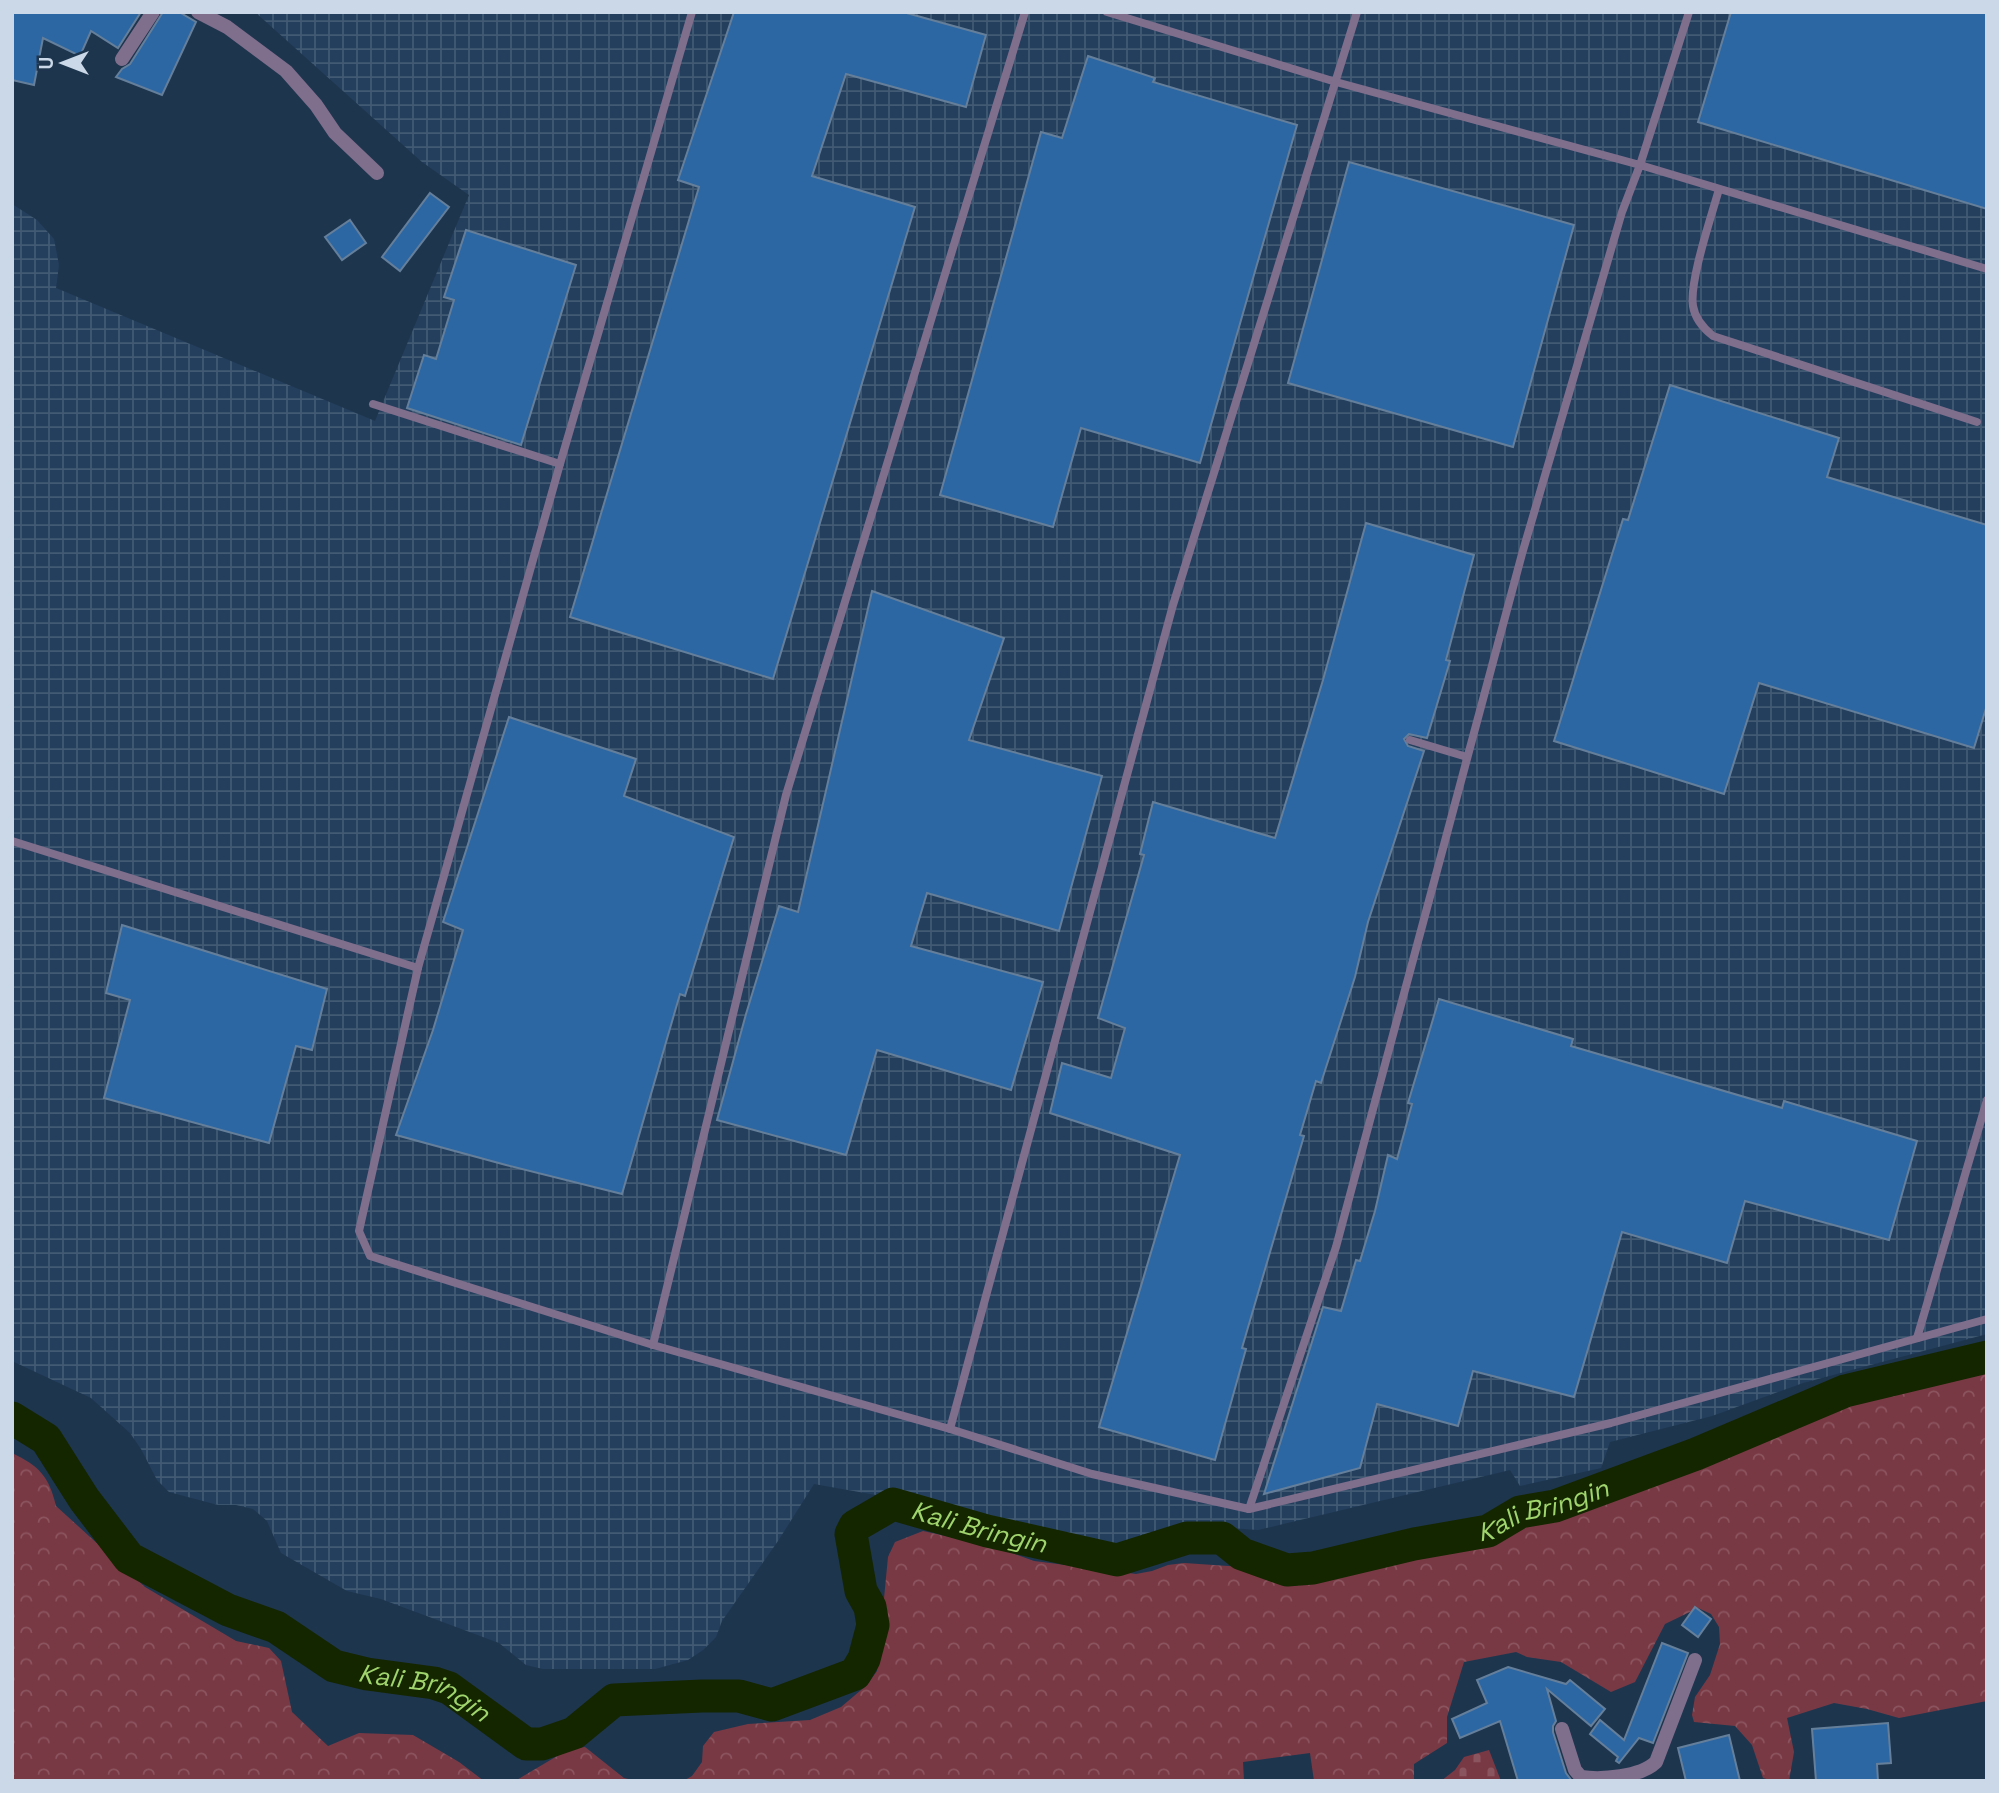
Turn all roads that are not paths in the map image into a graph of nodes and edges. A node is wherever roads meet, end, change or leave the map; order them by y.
1 (153, 12) edge
2 (198, 12) edge
3 (692, 12) edge
4 (1025, 12) edge
5 (1107, 12) edge
6 (1357, 12) edge
7 (1689, 12) edge
8 (122, 59) dead end
9 (1336, 82) junction
10 (1640, 165) junction
11 (377, 173) dead end
12 (1719, 189) junction
13 (1987, 269) edge
14 (373, 404) dead end
15 (1977, 422) dead end
16 (561, 464) junction
17 (1410, 740) dead end
18 (1467, 757) junction
19 (12, 841) edge
20 (418, 968) junction
21 (1987, 1100) edge
22 (1987, 1320) edge
23 (1917, 1338) junction
24 (653, 1345) junction
25 (950, 1429) junction
26 (1249, 1509) junction
27 (1695, 1660) dead end
28 (1562, 1728) dead end
29 (1630, 1777) edge

1 - 8 street
2 - 11 street
3 - 16 lane
4 - 24 lane
5 - 9 lane
6 - 9 lane
7 - 10 lane
9 - 10 lane
9 - 25 lane
10 - 12 lane
10 - 18 lane
12 - 13 lane
12 - 15 lane
14 - 16 lane
16 - 20 lane
17 - 18 lane
18 - 26 lane
19 - 20 lane
20 - 24 lane
21 - 23 lane
22 - 23 lane
23 - 26 lane
24 - 25 lane
25 - 26 lane
27 - 29 street
28 - 29 street

